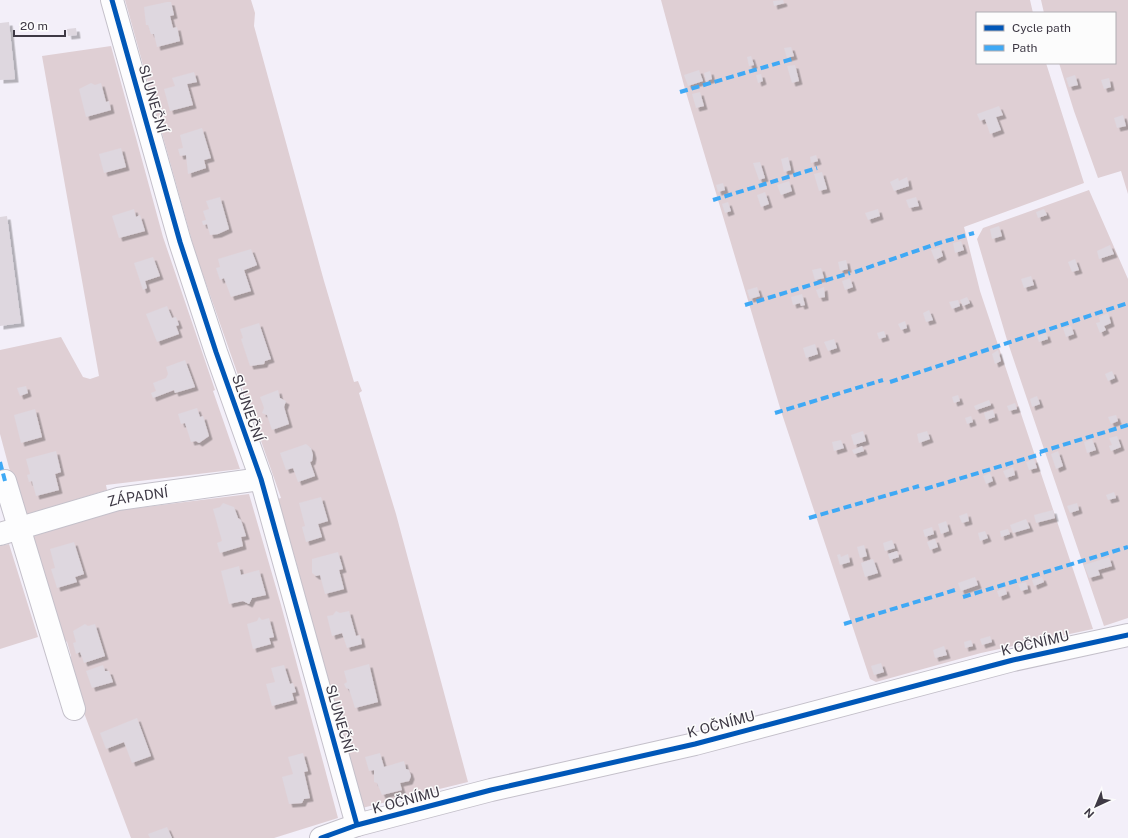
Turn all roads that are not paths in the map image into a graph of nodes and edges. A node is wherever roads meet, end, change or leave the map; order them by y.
1 (112, 0) edge
2 (261, 479) junction
3 (5, 481) dead end
4 (9, 531) edge
5 (1128, 635) edge
6 (74, 709) dead end
7 (357, 825) junction
8 (321, 838) edge

1 - 2 street, SLUNEČNÍ
2 - 4 street, ZÁPADNÍ
2 - 7 street, SLUNEČNÍ
3 - 4 street
4 - 6 street
5 - 7 street, K OČNÍMU
7 - 8 street, K OČNÍMU

